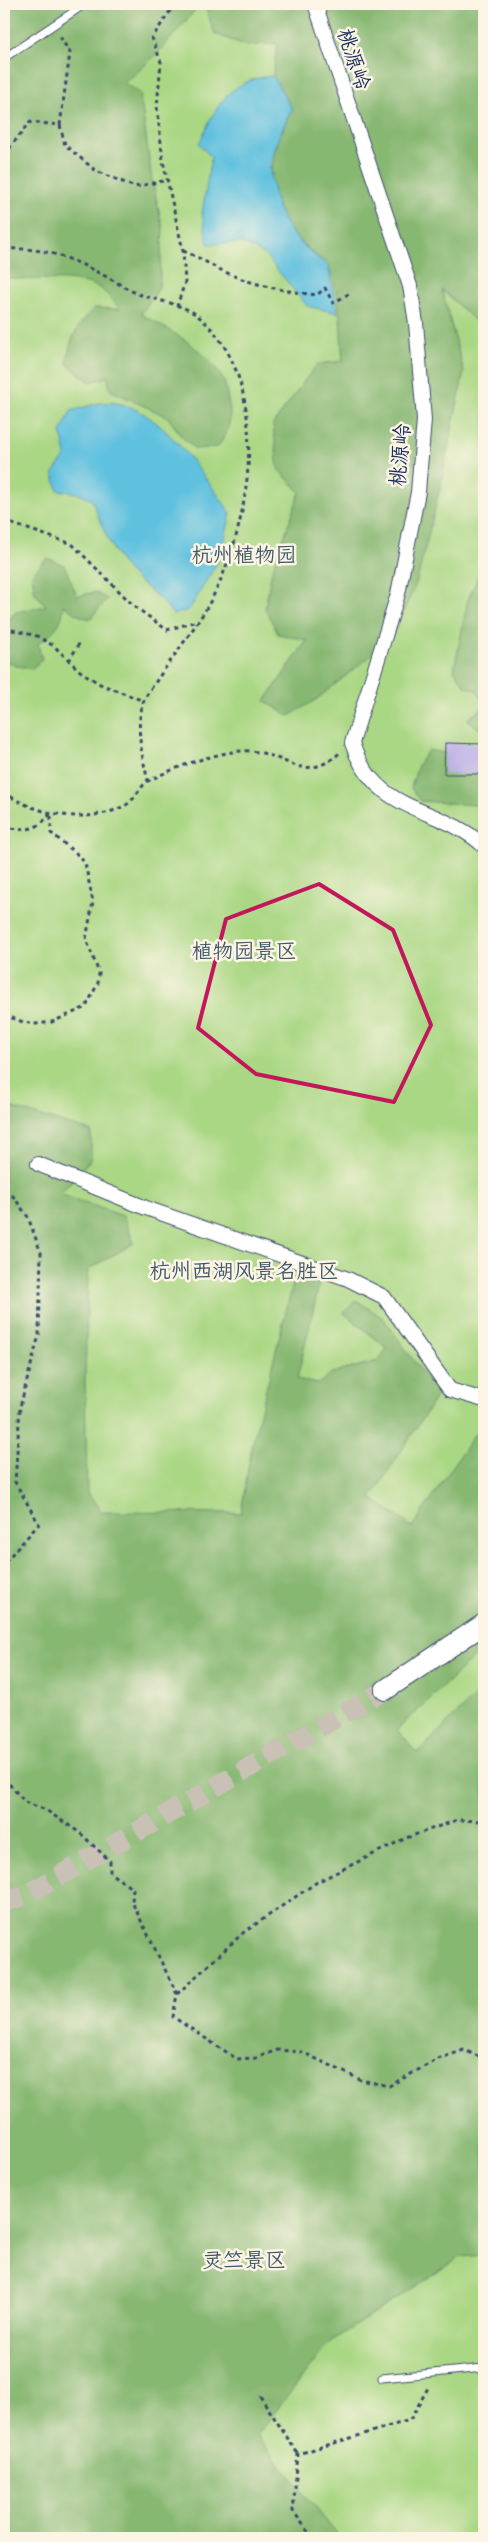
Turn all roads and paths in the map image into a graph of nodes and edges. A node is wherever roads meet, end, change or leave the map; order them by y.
1 (85, 4) edge
2 (175, 4) edge
3 (315, 4) edge
4 (53, 26) junction
5 (4, 58) edge
6 (60, 124) junction
7 (4, 155) edge
8 (168, 180) junction
9 (4, 249) edge
10 (182, 251) junction
11 (352, 292) dead end
12 (177, 306) junction
13 (4, 522) edge
14 (198, 621) junction
15 (4, 628) edge
16 (80, 642) dead end
17 (69, 661) junction
18 (4, 663) edge
19 (144, 701) junction
20 (352, 743) junction
21 (148, 781) junction
22 (4, 792) edge
23 (51, 812) junction
24 (4, 828) edge
25 (484, 846) edge
26 (4, 1015) edge
27 (38, 1164) dead end
28 (4, 1193) edge
29 (484, 1400) edge
30 (4, 1563) edge
31 (484, 1624) edge
32 (384, 1690) tunnel mouth
33 (4, 1778) edge
34 (484, 1821) edge
35 (177, 1994) junction
36 (484, 2056) edge
37 (484, 2368) edge
38 (436, 2372) junction
39 (382, 2378) dead end
40 (260, 2396) dead end
41 (298, 2454) junction
42 (312, 2538) edge

1 - 4 lane
2 - 8 path
3 - 20 street, 桃源岭
4 - 5 lane
4 - 6 path
6 - 7 path
6 - 8 path
8 - 10 path
9 - 12 path
10 - 11 path
10 - 12 path
12 - 14 path
13 - 14 path
14 - 19 path
15 - 17 path
15 - 18 path
16 - 17 path
17 - 19 path
19 - 21 path
20 - 21 path
20 - 25 street
21 - 23 path
22 - 23 path
23 - 24 path
23 - 26 path
27 - 29 street
28 - 30 path
31 - 32 main road
33 - 35 path
34 - 35 path
35 - 36 path
37 - 38 lane
38 - 39 lane
38 - 41 path
40 - 41 path
41 - 42 path

